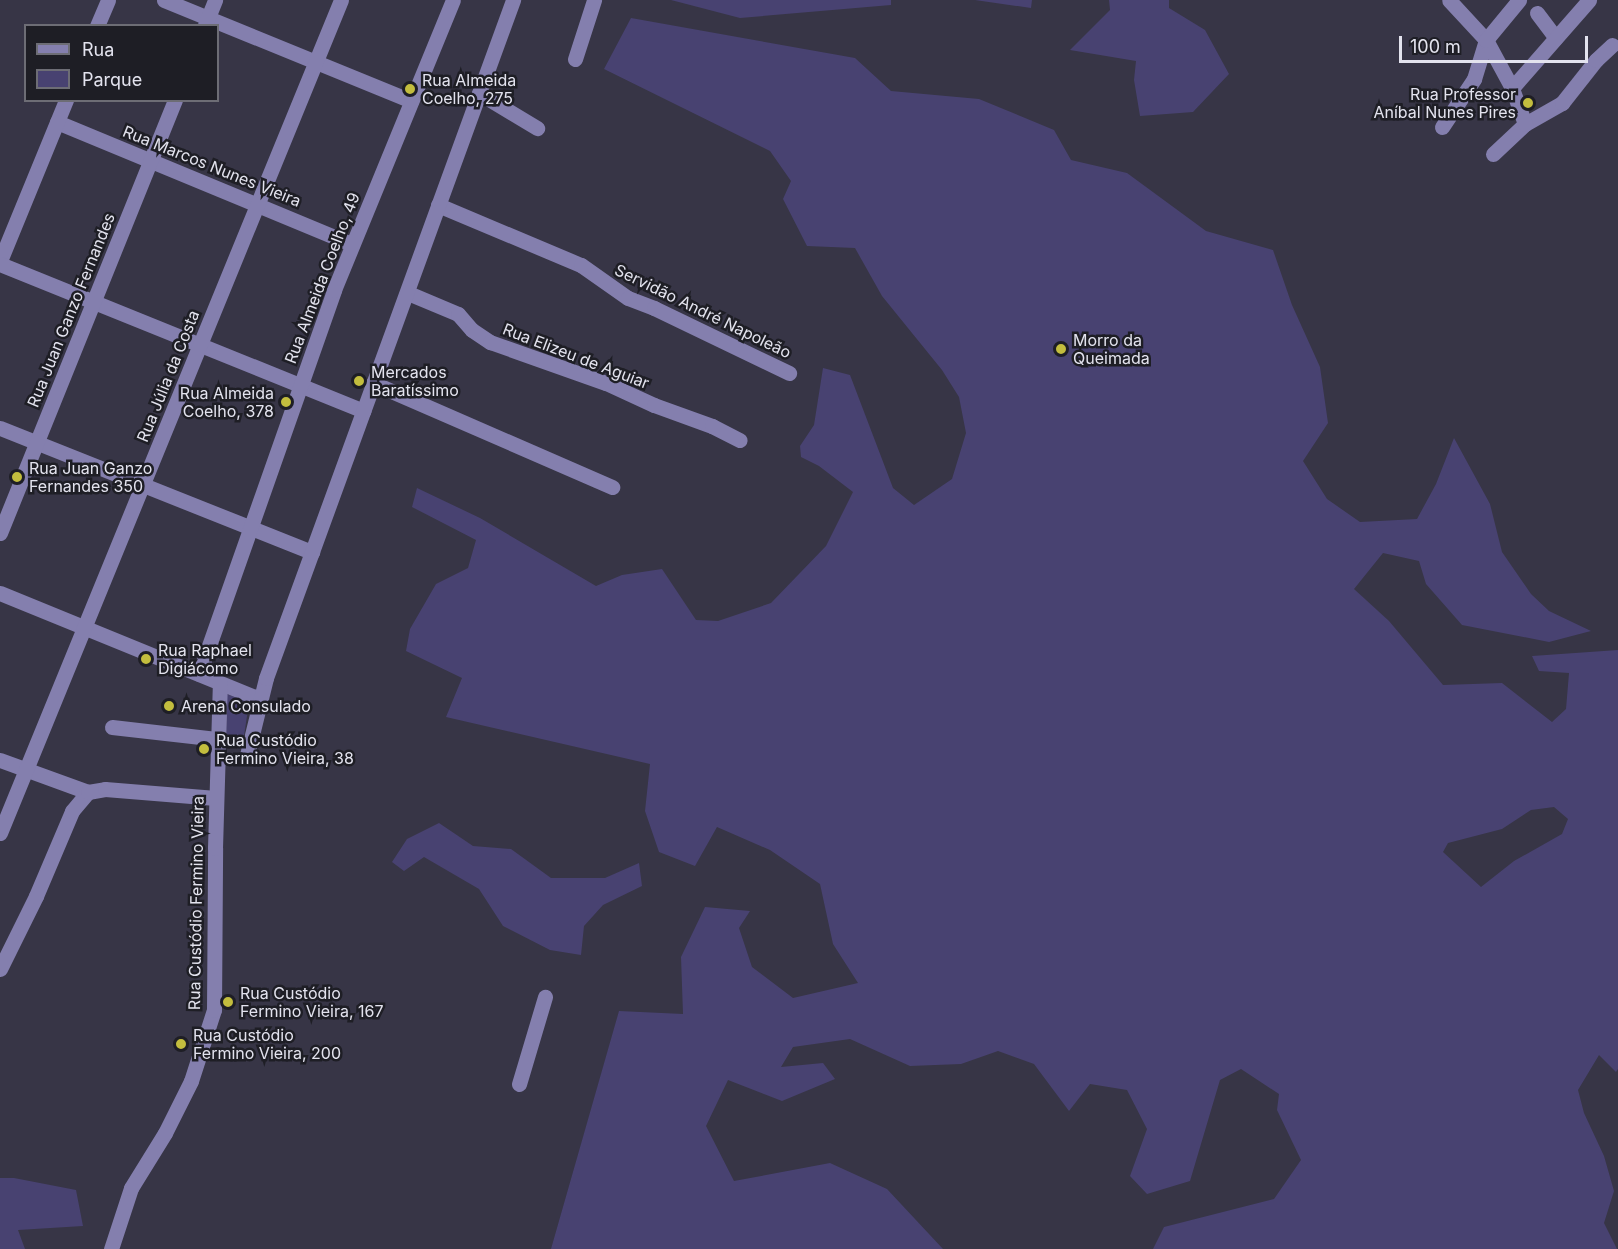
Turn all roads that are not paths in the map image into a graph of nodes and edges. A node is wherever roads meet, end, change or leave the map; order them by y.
1 (108, 0) edge
2 (164, 0) edge
3 (215, 0) edge
4 (342, 0) edge
5 (453, 0) edge
6 (513, 0) edge
7 (594, 0) edge
8 (1449, 0) edge
9 (1519, 0) edge
10 (1589, 0) edge
11 (1537, 13) dead end
12 (206, 22) edge
13 (98, 24) edge
14 (219, 27) edge
15 (1556, 38) junction
16 (1486, 40) junction
17 (1612, 45) dead end
18 (576, 59) dead end
19 (316, 62) junction
20 (1512, 88) junction
21 (479, 93) junction
22 (411, 101) junction
23 (65, 102) edge
24 (174, 102) edge
25 (57, 123) junction
26 (1525, 124) junction
27 (1442, 127) dead end
28 (537, 128) dead end
29 (1493, 154) dead end
30 (150, 161) junction
31 (258, 205) junction
32 (438, 205) junction
33 (352, 244) junction
34 (0, 263) edge
35 (408, 293) junction
36 (93, 302) junction
37 (200, 345) junction
38 (789, 373) dead end
39 (374, 383) junction
40 (300, 386) junction
41 (363, 411) junction
42 (0, 428) edge
43 (740, 440) dead end
44 (36, 443) junction
45 (143, 485) junction
46 (612, 487) dead end
47 (250, 527) junction
48 (0, 533) edge
49 (312, 552) junction
50 (0, 593) edge
51 (85, 628) junction
52 (199, 674) junction
53 (220, 682) junction
54 (260, 699) junction
55 (112, 727) dead end
56 (218, 745) junction
57 (247, 755) dead end
58 (0, 760) edge
59 (27, 769) junction
60 (88, 792) junction
61 (216, 798) junction
62 (0, 833) edge
63 (0, 969) edge
64 (545, 997) dead end
65 (519, 1084) dead end
66 (111, 1249) edge

1 - 13 street
2 - 12 street
3 - 12 street
4 - 19 street, Rua Júlia da Costa
5 - 22 street, Rua Almeida Coelho, 49
6 - 21 street
7 - 18 street
8 - 16 street
9 - 16 street
10 - 15 street
11 - 15 street
14 - 19 street
15 - 20 street
16 - 20 street
16 - 27 street
17 - 26 street
19 - 22 street
19 - 31 street, Rua Júlia da Costa
20 - 26 street
21 - 28 street
21 - 32 street
22 - 33 street, Rua Almeida Coelho, 49
23 - 25 street
24 - 30 street, Rua Juan Ganzo Fernandes
25 - 30 street, Rua Marcos Nunes Vieira
25 - 34 street
26 - 29 street
30 - 31 street, Rua Marcos Nunes Vieira
30 - 36 street, Rua Juan Ganzo Fernandes
31 - 33 street, Rua Marcos Nunes Vieira
31 - 37 street, Rua Júlia da Costa
32 - 35 street
32 - 38 street, Servidão André Napoleão
33 - 40 street, Rua Almeida Coelho, 49
34 - 36 street
35 - 39 street
35 - 43 street, Rua Elizeu de Aguiar
36 - 37 street
36 - 44 street, Rua Juan Ganzo Fernandes
37 - 40 street
37 - 45 street, Rua Júlia da Costa
39 - 41 street
39 - 46 street
40 - 41 street
40 - 47 street, Rua Almeida Coelho, 49
41 - 49 street
42 - 44 street
44 - 45 street
44 - 48 street, Rua Juan Ganzo Fernandes
45 - 47 street
45 - 51 street, Rua Júlia da Costa
47 - 49 street
47 - 52 street, Rua Almeida Coelho, 49
49 - 54 street
50 - 51 street
51 - 52 street
51 - 59 street, Rua Júlia da Costa
52 - 53 street
53 - 54 street
53 - 56 street, Rua Custódio Fermino Vieira
54 - 57 street
55 - 56 street
56 - 61 street, Rua Custódio Fermino Vieira
58 - 59 street
59 - 60 street
59 - 62 street, Rua Júlia da Costa
60 - 61 street
60 - 63 street
61 - 66 street, Rua Custódio Fermino Vieira
64 - 65 street

